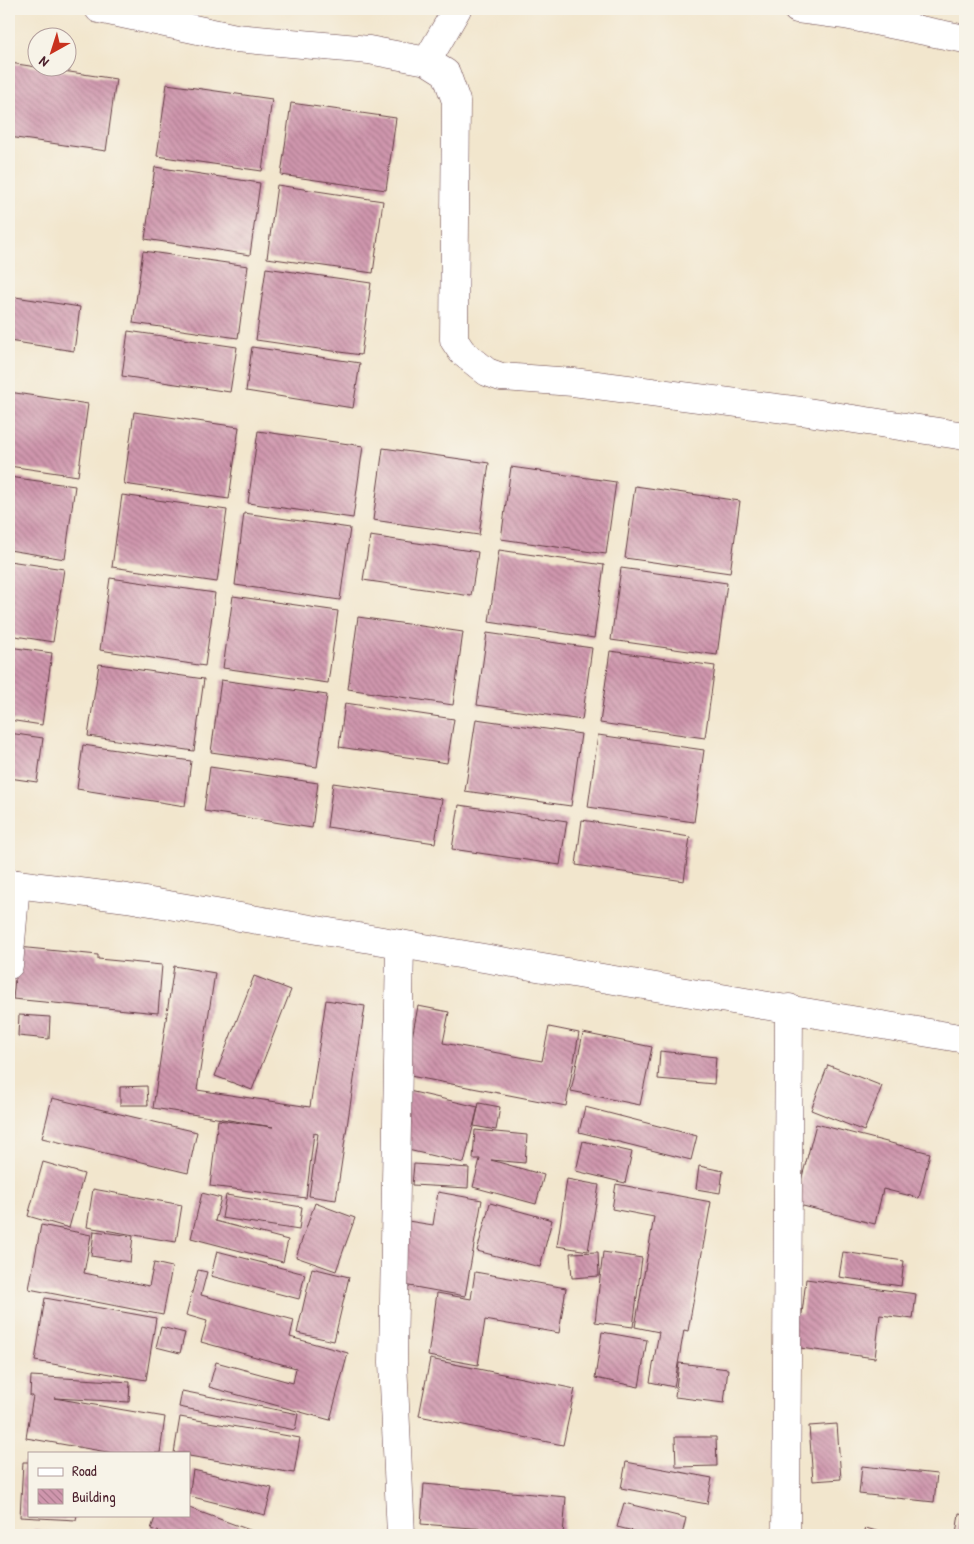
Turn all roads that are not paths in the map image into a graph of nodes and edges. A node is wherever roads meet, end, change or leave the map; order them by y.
1 (99, 9) edge
2 (457, 9) edge
3 (797, 9) edge
4 (965, 39) edge
5 (427, 61) junction
6 (965, 436) edge
7 (12, 884) edge
8 (400, 944) junction
9 (9, 965) edge
10 (789, 1008) junction
11 (965, 1039) edge
12 (401, 1535) edge
13 (786, 1535) edge

1 - 5 street
2 - 5 street
3 - 4 street
5 - 6 street
7 - 8 street
7 - 9 street
8 - 10 street
8 - 12 street
10 - 11 street
10 - 13 street

